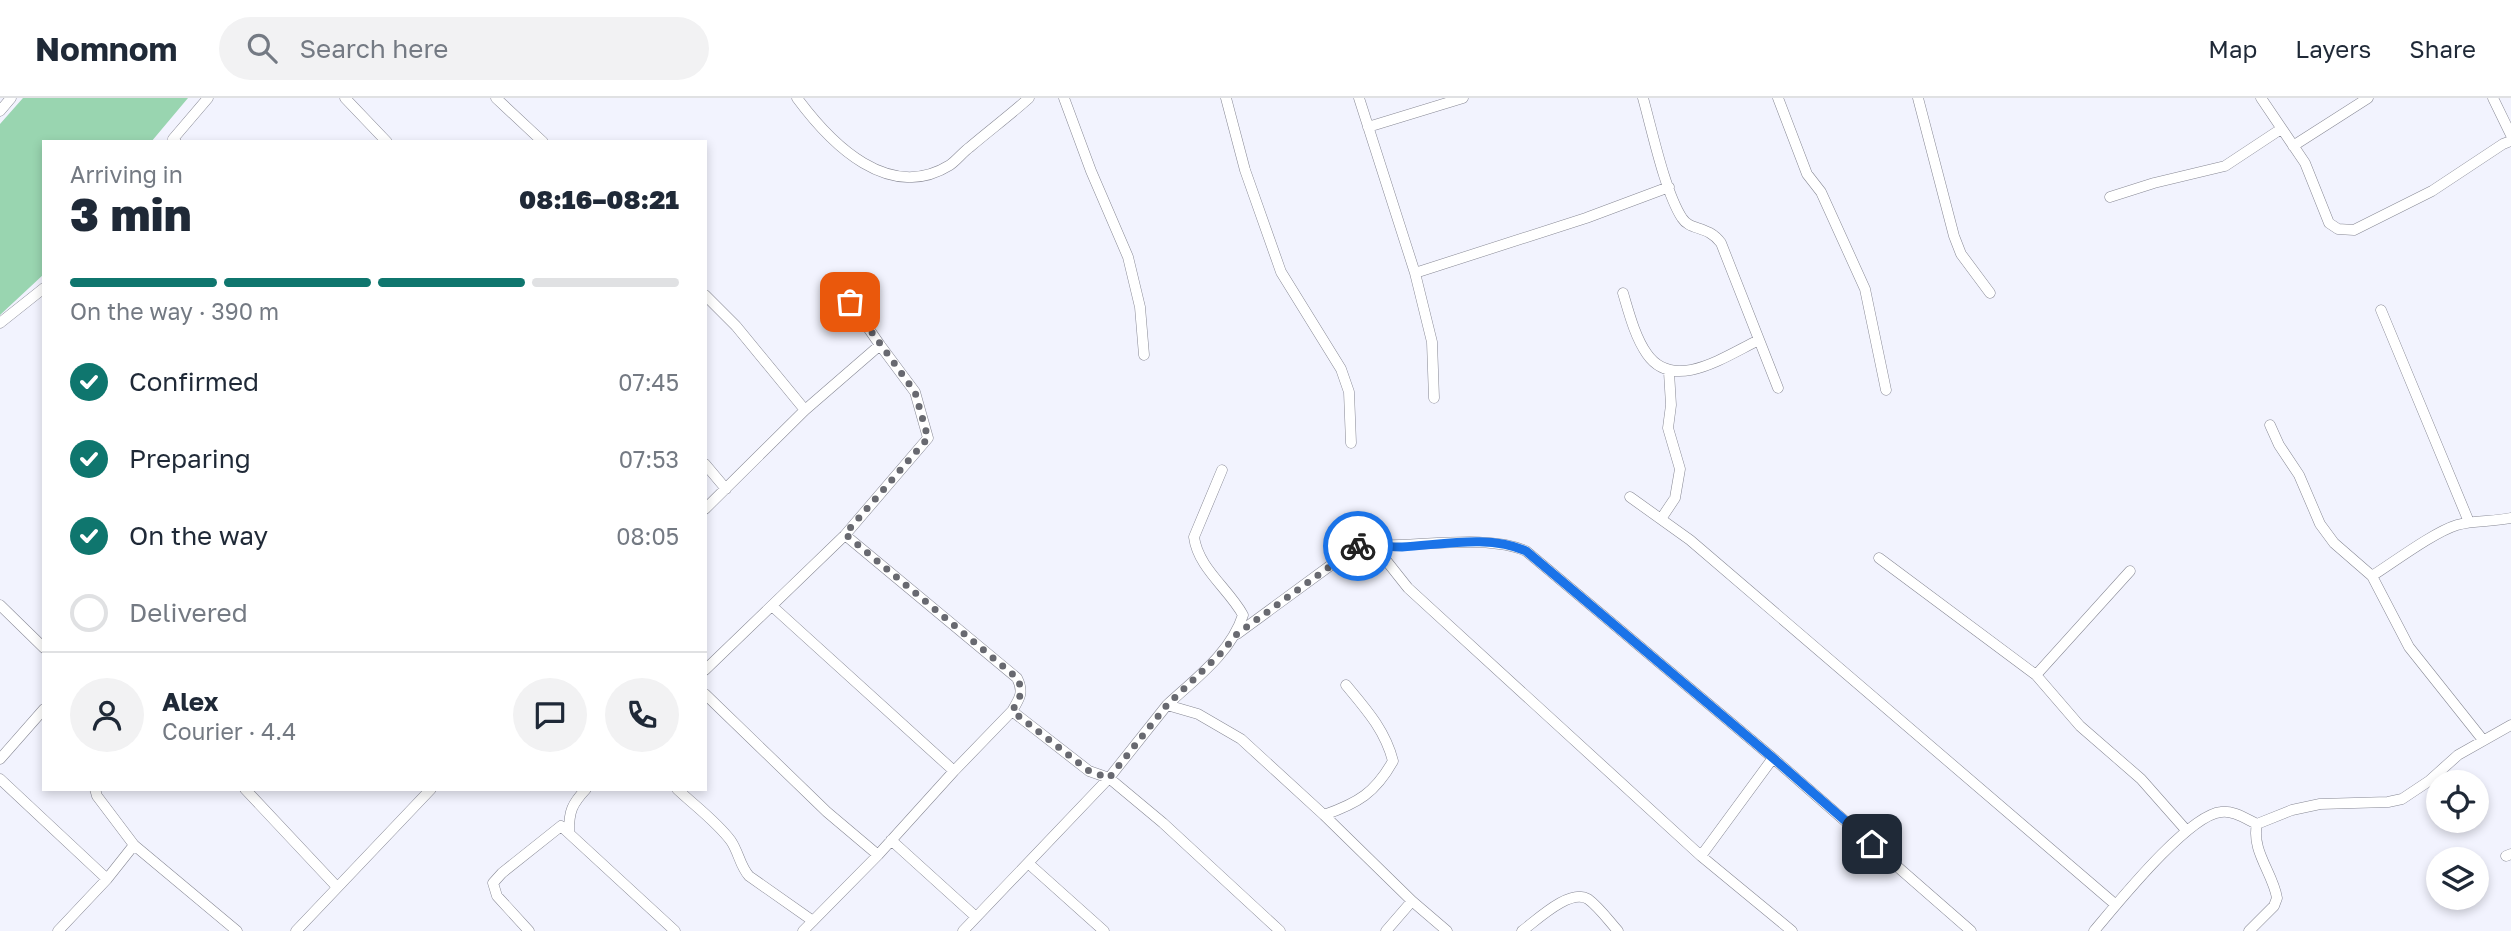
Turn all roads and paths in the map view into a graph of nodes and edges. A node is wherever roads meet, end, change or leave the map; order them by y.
1 (11, 98) edge
2 (208, 98) edge
3 (345, 98) edge
4 (496, 98) edge
5 (797, 98) edge
6 (1029, 98) edge
7 (1063, 98) edge
8 (1226, 98) edge
9 (1359, 98) edge
10 (1463, 98) edge
11 (1643, 98) edge
12 (1778, 98) edge
13 (1918, 98) edge
14 (2261, 98) edge
15 (2368, 98) edge
16 (2493, 98) edge
17 (0, 111) edge
18 (1368, 127) junction
19 (2281, 130) junction
20 (2511, 135) edge
21 (174, 140) edge
22 (385, 140) edge
23 (541, 140) edge
24 (2511, 141) edge
25 (2293, 146) junction
26 (1670, 187) junction
27 (2110, 197) dead end
28 (1415, 273) junction
29 (841, 289) dead end
30 (42, 290) edge
31 (1623, 293) dead end
32 (1990, 293) dead end
33 (707, 297) edge
34 (2382, 310) dead end
35 (0, 323) edge
36 (1759, 340) junction
37 (880, 345) junction
38 (1144, 355) dead end
39 (1669, 372) junction
40 (1778, 388) dead end
41 (1886, 390) dead end
42 (1434, 398) dead end
43 (806, 410) junction
44 (2270, 425) dead end
45 (1351, 443) dead end
46 (707, 466) edge
47 (1222, 470) dead end
48 (726, 489) junction
49 (1630, 497) dead end
50 (707, 507) edge
51 (1661, 519) junction
52 (2511, 519) edge
53 (2469, 522) junction
54 (845, 534) junction
55 (1369, 545) junction
56 (1879, 558) dead end
57 (2130, 571) dead end
58 (2372, 576) junction
59 (0, 606) edge
60 (772, 606) junction
61 (1237, 634) junction
62 (42, 647) edge
63 (707, 668) edge
64 (2036, 675) junction
65 (1346, 685) dead end
66 (707, 696) edge
67 (1167, 705) junction
68 (42, 711) edge
69 (1012, 711) junction
70 (2511, 725) edge
71 (2483, 740) junction
72 (1773, 758) junction
73 (0, 759) edge
74 (954, 771) junction
75 (1109, 778) junction
76 (0, 779) edge
77 (96, 791) edge
78 (247, 791) edge
79 (429, 791) edge
80 (584, 791) edge
81 (679, 791) edge
82 (1324, 815) junction
83 (2257, 824) junction
84 (2186, 830) junction
85 (569, 831) junction
86 (891, 840) junction
87 (134, 845) junction
88 (878, 855) junction
89 (1701, 856) junction
90 (1027, 863) junction
91 (107, 878) junction
92 (337, 887) junction
93 (1412, 901) junction
94 (2116, 905) junction
95 (976, 917) junction
96 (813, 921) junction
97 (58, 931) edge
98 (237, 931) edge
99 (296, 931) edge
100 (529, 931) edge
101 (675, 931) edge
102 (803, 931) edge
103 (963, 931) edge
104 (1104, 931) edge
105 (1280, 931) edge
106 (1386, 931) edge
107 (1447, 931) edge
108 (1522, 931) edge
109 (1618, 931) edge
110 (1793, 931) edge
111 (1970, 931) edge
112 (2094, 931) edge
113 (2250, 931) edge

1 - 17 street
2 - 21 street
3 - 22 street
4 - 23 street
5 - 6 street
7 - 38 street
8 - 45 street
9 - 18 street
10 - 18 street
11 - 26 street
12 - 41 street
13 - 32 street
14 - 19 street
15 - 25 street
16 - 20 street
18 - 28 street
19 - 25 street
19 - 27 street
24 - 25 street
26 - 28 street
26 - 36 street
28 - 42 street
29 - 37 street
30 - 35 street
31 - 39 street
33 - 43 street
34 - 53 street
36 - 39 street
36 - 40 street
37 - 43 street
37 - 54 street
39 - 51 street
43 - 48 street
44 - 58 street
46 - 48 street
47 - 61 street
48 - 50 street
49 - 51 street
51 - 94 street
52 - 53 street
53 - 58 street
54 - 60 street
54 - 69 street
55 - 61 street
55 - 72 street
55 - 89 street
56 - 64 street
57 - 64 street
58 - 71 street
59 - 62 street
60 - 63 street
60 - 74 street
61 - 67 street
64 - 84 street
65 - 82 street
66 - 88 street
67 - 75 street
67 - 82 street
68 - 73 street
69 - 74 street
69 - 75 street
70 - 71 street
71 - 83 street
72 - 89 street
72 - 111 street
74 - 86 street
75 - 90 street
75 - 105 street
76 - 91 street
77 - 87 street
78 - 92 street
79 - 92 street
80 - 85 street
81 - 96 street
82 - 93 street
83 - 84 street
83 - 113 street
84 - 94 street
85 - 100 street
85 - 101 street
86 - 88 street
86 - 95 street
87 - 91 street
87 - 98 street
88 - 96 street
89 - 110 street
90 - 95 street
90 - 104 street
91 - 97 street
92 - 99 street
93 - 106 street
93 - 107 street
94 - 112 street
95 - 103 street
96 - 102 street
108 - 109 street

